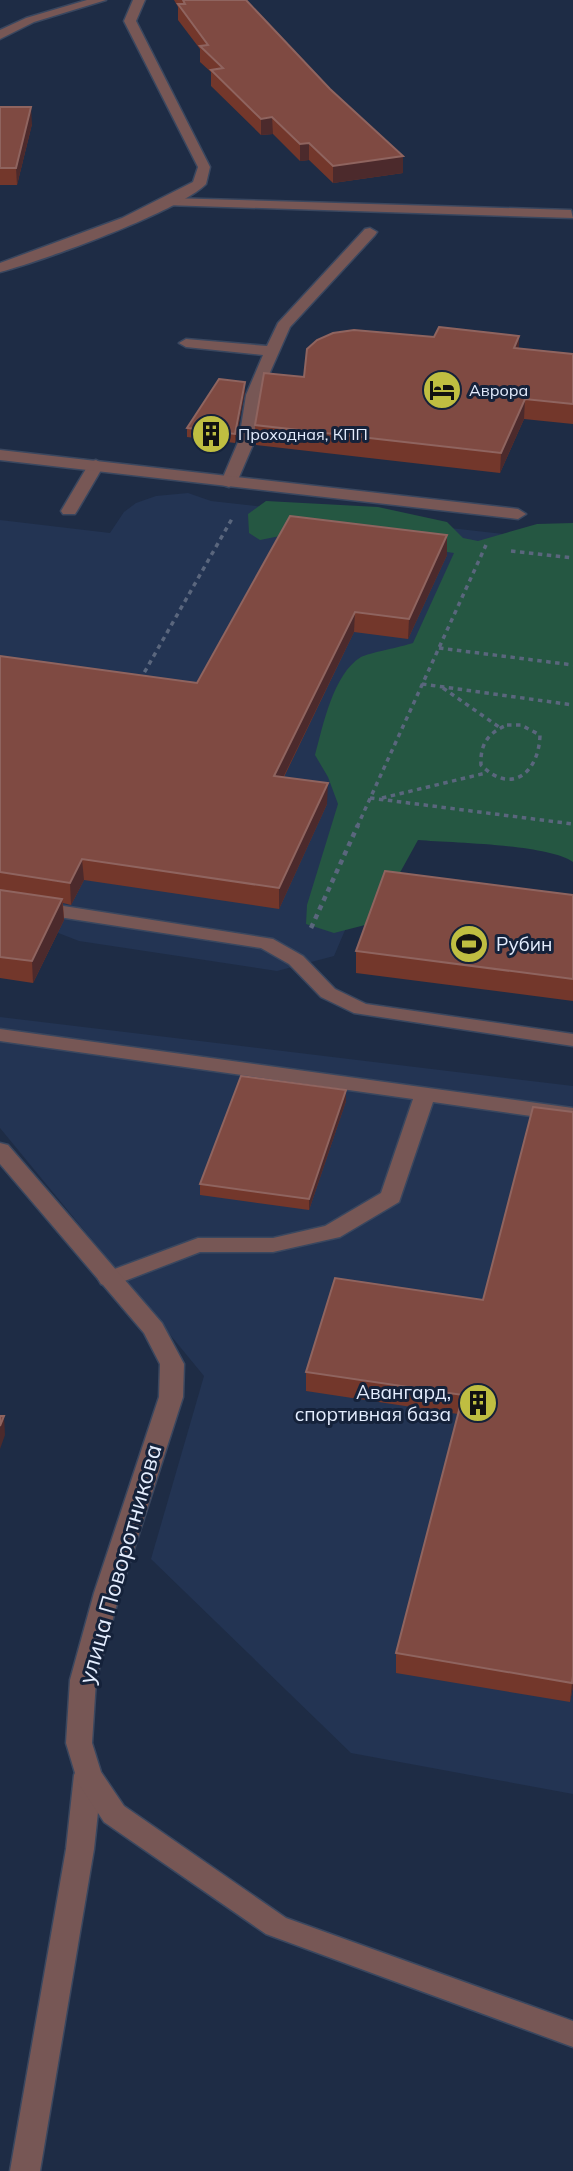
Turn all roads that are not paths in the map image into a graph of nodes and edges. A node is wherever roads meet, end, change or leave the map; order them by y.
1 (100, 0) edge
2 (139, 0) edge
3 (0, 36) edge
4 (170, 202) junction
5 (570, 214) dead end
6 (370, 232) dead end
7 (0, 268) edge
8 (186, 343) dead end
9 (272, 351) junction
10 (0, 455) edge
11 (96, 465) junction
12 (229, 482) junction
13 (69, 511) dead end
14 (518, 514) dead end
15 (0, 902) edge
16 (0, 1035) edge
17 (573, 1040) edge
18 (425, 1094) junction
19 (573, 1115) edge
20 (0, 1150) edge
21 (109, 1279) junction
22 (88, 1775) junction
23 (573, 2034) edge
24 (25, 2171) edge

1 - 3 street
2 - 4 street
4 - 5 street
4 - 7 street
6 - 9 street
8 - 9 street
9 - 12 street
10 - 11 street
11 - 12 street
11 - 13 street
12 - 14 street
15 - 17 street
16 - 18 street
18 - 19 street
18 - 21 street
20 - 21 street, улица Поворотникова
21 - 22 street, улица Поворотникова
22 - 23 street, улица Поворотникова
22 - 24 street

